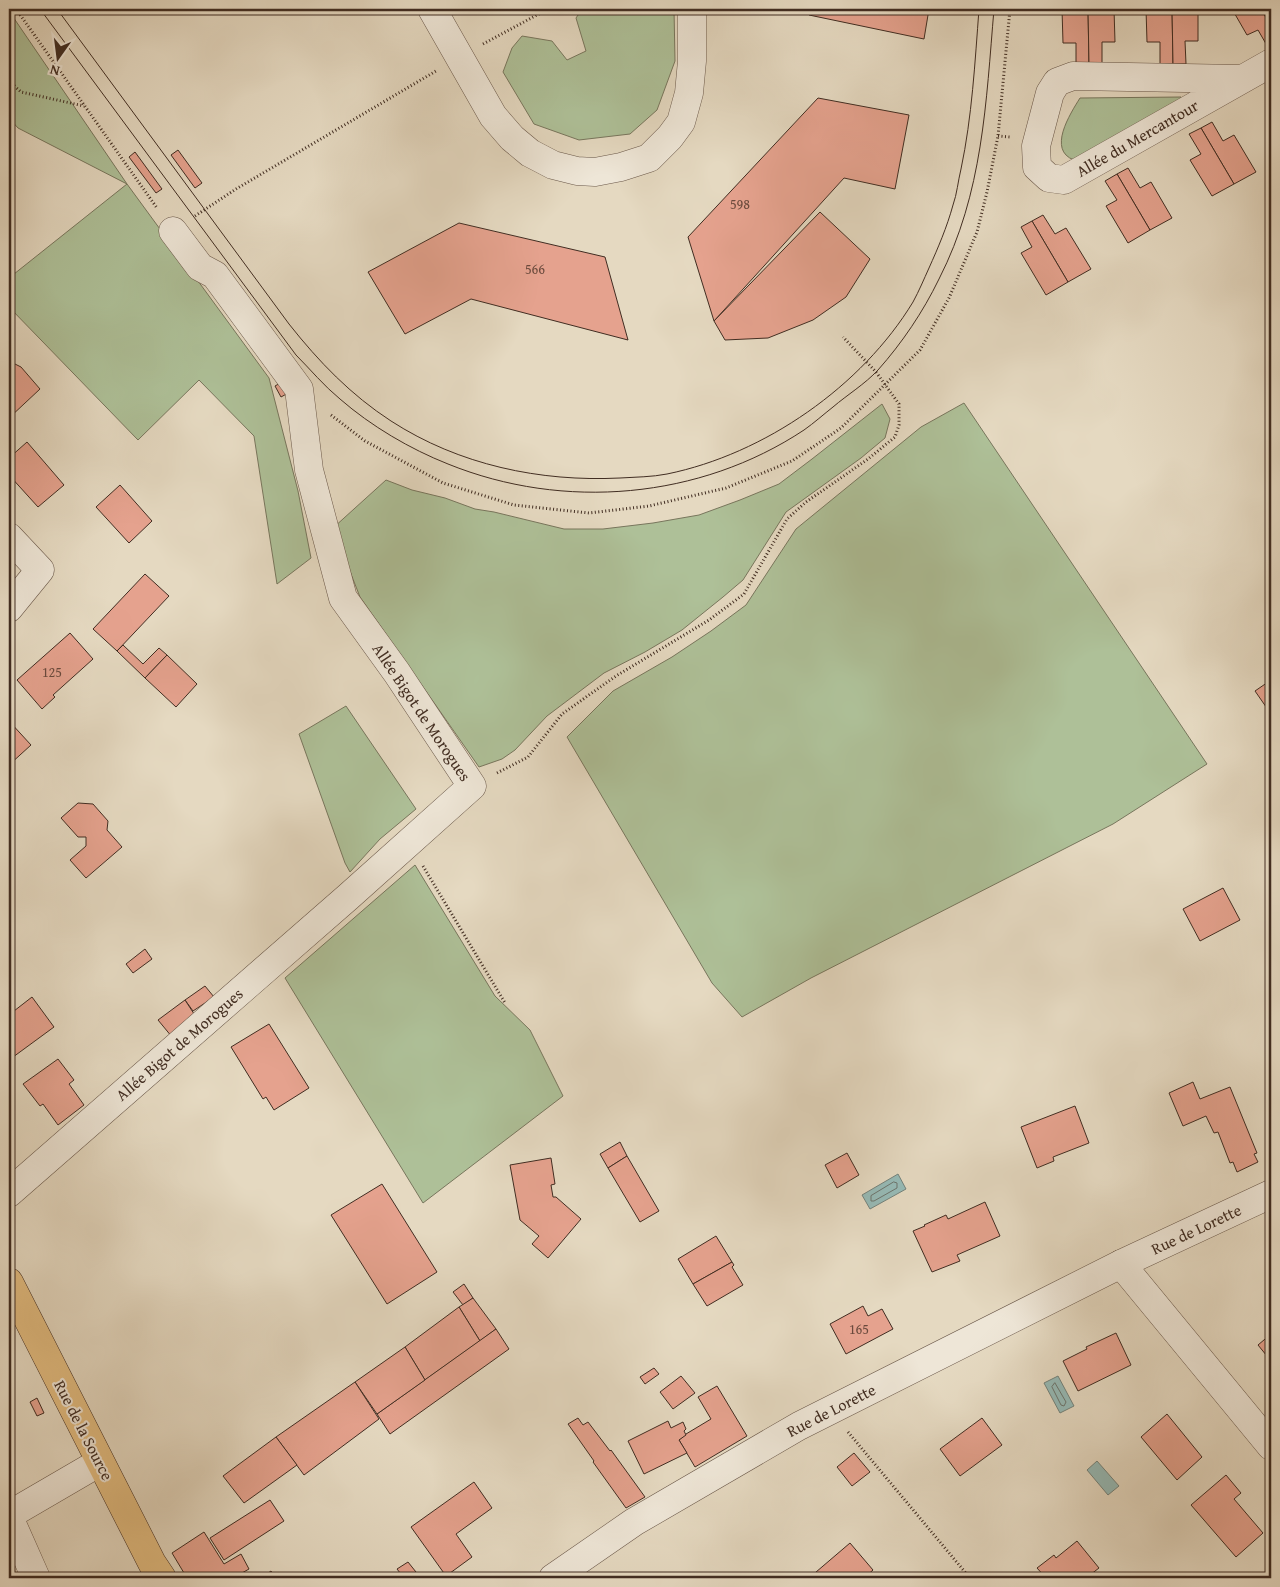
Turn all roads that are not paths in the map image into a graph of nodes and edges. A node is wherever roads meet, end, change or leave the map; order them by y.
1 (432, 9) edge
2 (692, 9) edge
3 (1271, 63) edge
4 (1240, 79) junction
5 (173, 230) road end
6 (9, 537) edge
7 (9, 608) edge
8 (9, 1193) edge
9 (1271, 1194) edge
10 (1121, 1264) junction
11 (9, 1282) edge
12 (1271, 1446) edge
13 (100, 1462) junction
14 (9, 1516) edge
15 (36, 1578) edge
16 (162, 1578) edge
17 (553, 1578) edge

1 - 2 street
3 - 4 street, Allée du Mercantour
4 - 4 street, Allée du Mercantour
5 - 8 street, Allée Bigot de Morogues
6 - 7 street
9 - 10 street, Rue de Lorette
10 - 12 street
10 - 17 street, Rue de Lorette
11 - 13 main road, Rue de la Source
13 - 14 street
13 - 16 main road, Rue de la Source
14 - 15 street

